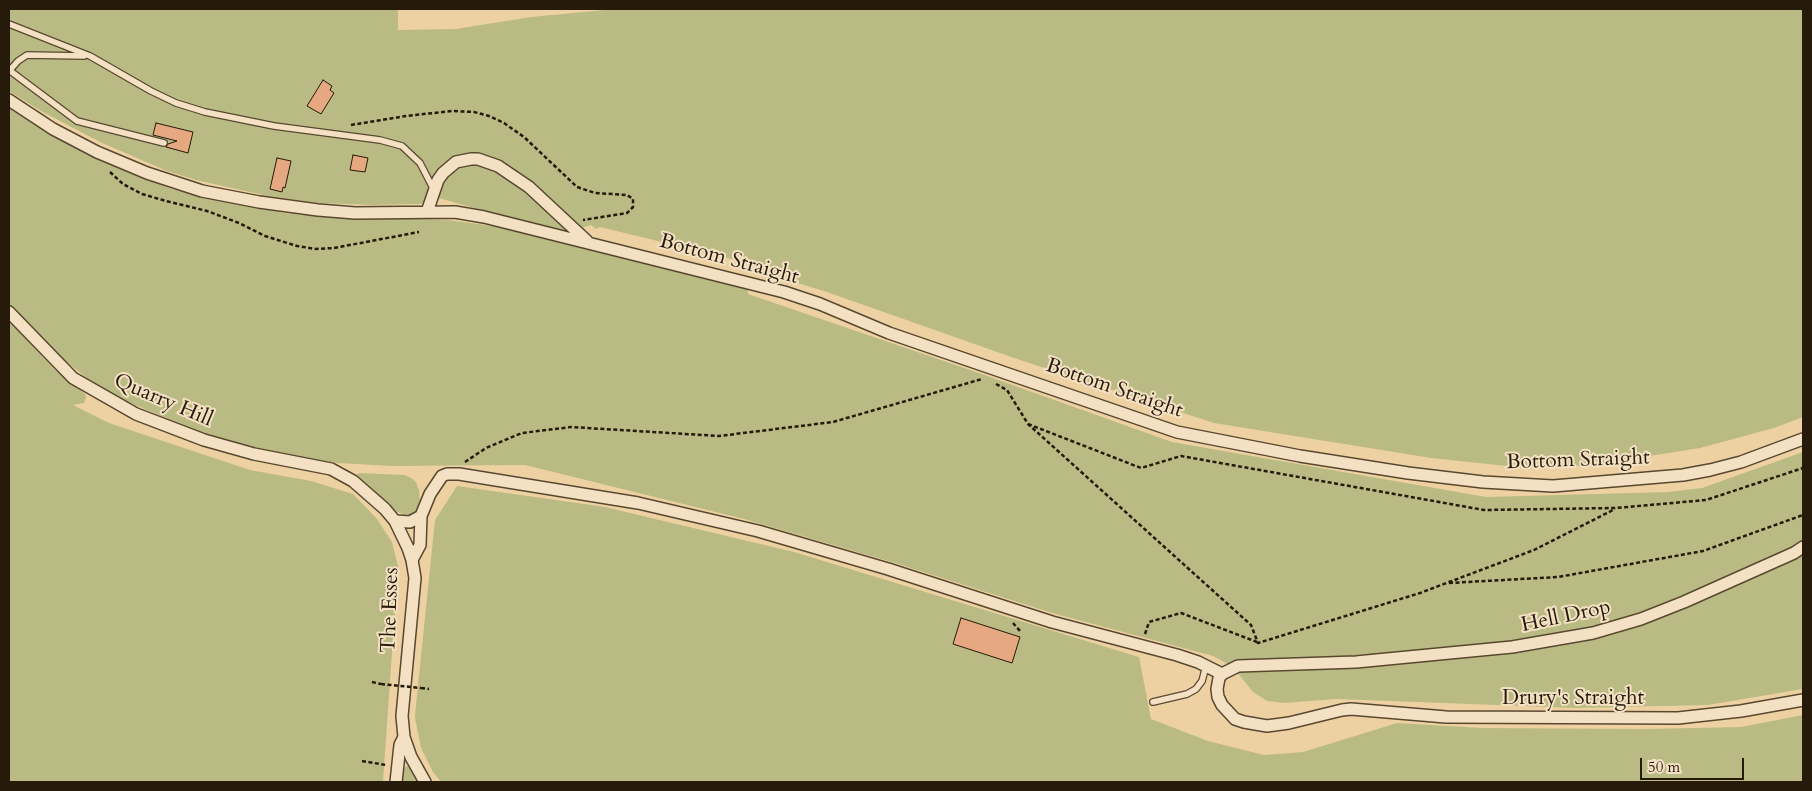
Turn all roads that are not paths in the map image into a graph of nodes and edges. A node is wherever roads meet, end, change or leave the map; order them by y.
1 (9, 24) edge
2 (90, 56) junction
3 (9, 70) edge
4 (9, 100) edge
5 (164, 143) dead end
6 (434, 190) junction
7 (427, 212) junction
8 (588, 243) junction
9 (9, 312) edge
10 (1803, 439) edge
11 (331, 469) joint
12 (421, 516) junction
13 (395, 521) junction
14 (1803, 547) edge
15 (412, 560) junction
16 (1206, 666) junction
17 (1222, 674) junction
18 (1803, 700) edge
19 (1154, 702) dead end
20 (404, 737) junction
21 (396, 782) edge
22 (425, 782) edge

1 - 2 lane
2 - 3 lane
2 - 6 lane
3 - 5 lane
4 - 7 street, Bottom Straight
6 - 7 street
6 - 8 street
7 - 8 street, Bottom Straight
8 - 10 street, Bottom Straight
9 - 11 street, Quarry Hill
11 - 13 street, The Esses
12 - 13 street
12 - 15 street
12 - 16 street
13 - 15 street, The Esses
14 - 17 street, Hell Drop
15 - 20 street, The Esses
16 - 17 street
16 - 19 lane
17 - 18 street, Drury's Straight
20 - 21 street
20 - 22 street, The Esses

